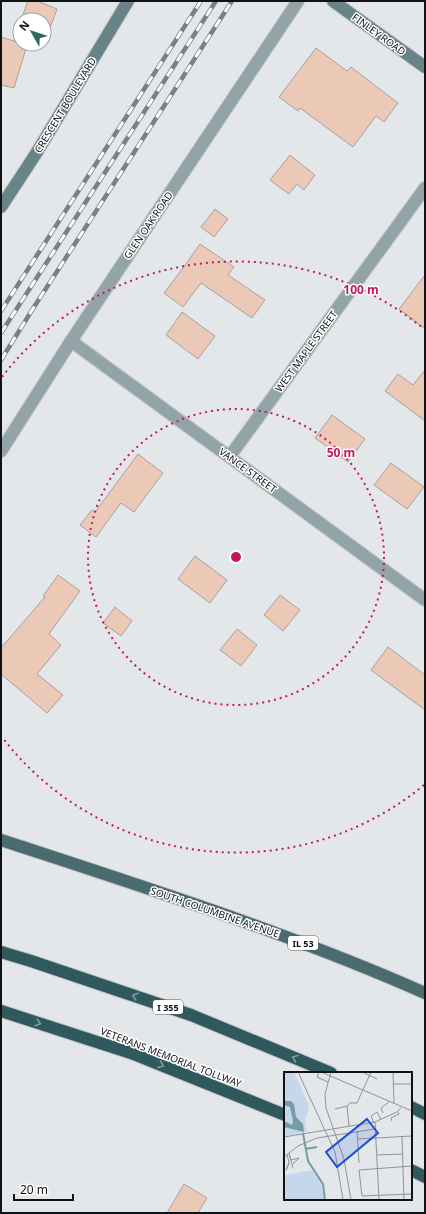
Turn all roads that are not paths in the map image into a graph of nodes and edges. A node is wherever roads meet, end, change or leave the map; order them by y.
1 (128, 1) edge
2 (298, 1) edge
3 (333, 1) edge
4 (425, 68) edge
5 (425, 188) edge
6 (1, 207) edge
7 (71, 341) junction
8 (1, 451) edge
9 (230, 456) junction
10 (425, 600) edge
11 (1, 840) edge
12 (1, 952) edge
13 (425, 993) edge
14 (1, 1011) edge
15 (329, 1072) edge
16 (412, 1108) edge
17 (425, 1114) edge
18 (284, 1115) edge
19 (412, 1170) edge
20 (425, 1177) edge

1 - 6 street, CRESCENT BOULEVARD
2 - 7 street, GLEN OAK ROAD
3 - 4 street, FINLEY ROAD
5 - 9 street, WEST MAPLE STREET
7 - 8 street, GLEN OAK ROAD
7 - 9 street, VANCE STREET
9 - 10 street, VANCE STREET
11 - 13 main road, SOUTH COLUMBINE AVENUE / IL 53
15 -> 12 highway, I 355
14 -> 18 highway, VETERANS MEMORIAL TOLLWAY
16 - 17 highway
19 - 20 highway

